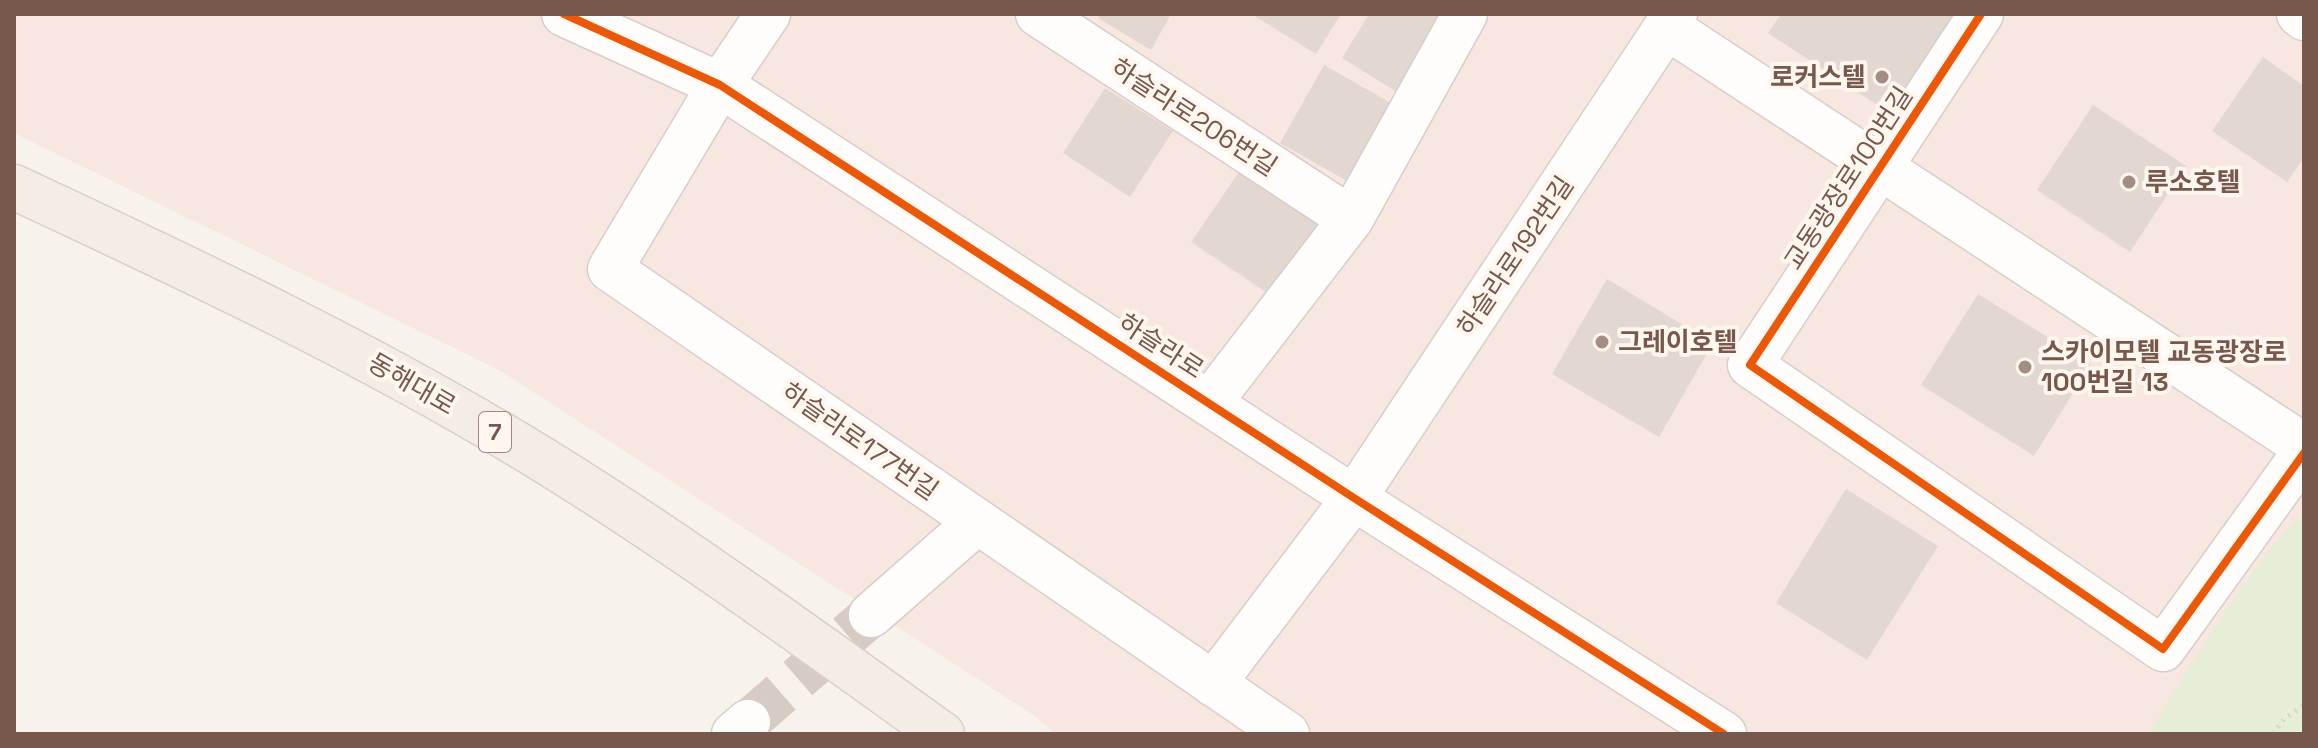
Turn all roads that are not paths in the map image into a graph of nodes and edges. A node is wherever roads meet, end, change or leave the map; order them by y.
1 (564, 14) edge
2 (768, 14) edge
3 (1038, 14) edge
4 (1464, 14) edge
5 (1981, 14) edge
6 (2299, 14) edge
7 (2304, 18) edge
8 (1671, 20) edge
9 (720, 85) junction
10 (1880, 165) junction
11 (14, 187) edge
12 (1351, 219) junction
13 (1210, 402) junction
14 (2304, 446) edge
15 (2304, 453) edge
16 (1354, 498) junction
17 (977, 522) junction
18 (871, 615) tunnel mouth
19 (1213, 684) junction
20 (942, 734) edge
21 (1287, 734) edge
22 (1724, 734) edge

1 - 9 street, 하슬라로
2 - 9 street
3 - 12 street, 하슬라로206번길
4 - 12 street
5 - 10 street, 교동광장로100번길
6 - 7 street
8 - 10 street
8 - 16 street, 하슬라로192번길
9 - 13 street, 하슬라로
9 - 17 street, 하슬라로177번길
10 - 14 street
10 - 15 street, 교동광장로100번길
11 - 20 main road, 동해대로 / 7
12 - 13 street
13 - 16 street, 하슬라로
16 - 19 street, 하슬라로192번길
16 - 22 street, 하슬라로
17 - 18 street
17 - 19 street, 하슬라로177번길
19 - 21 street, 하슬라로177번길

